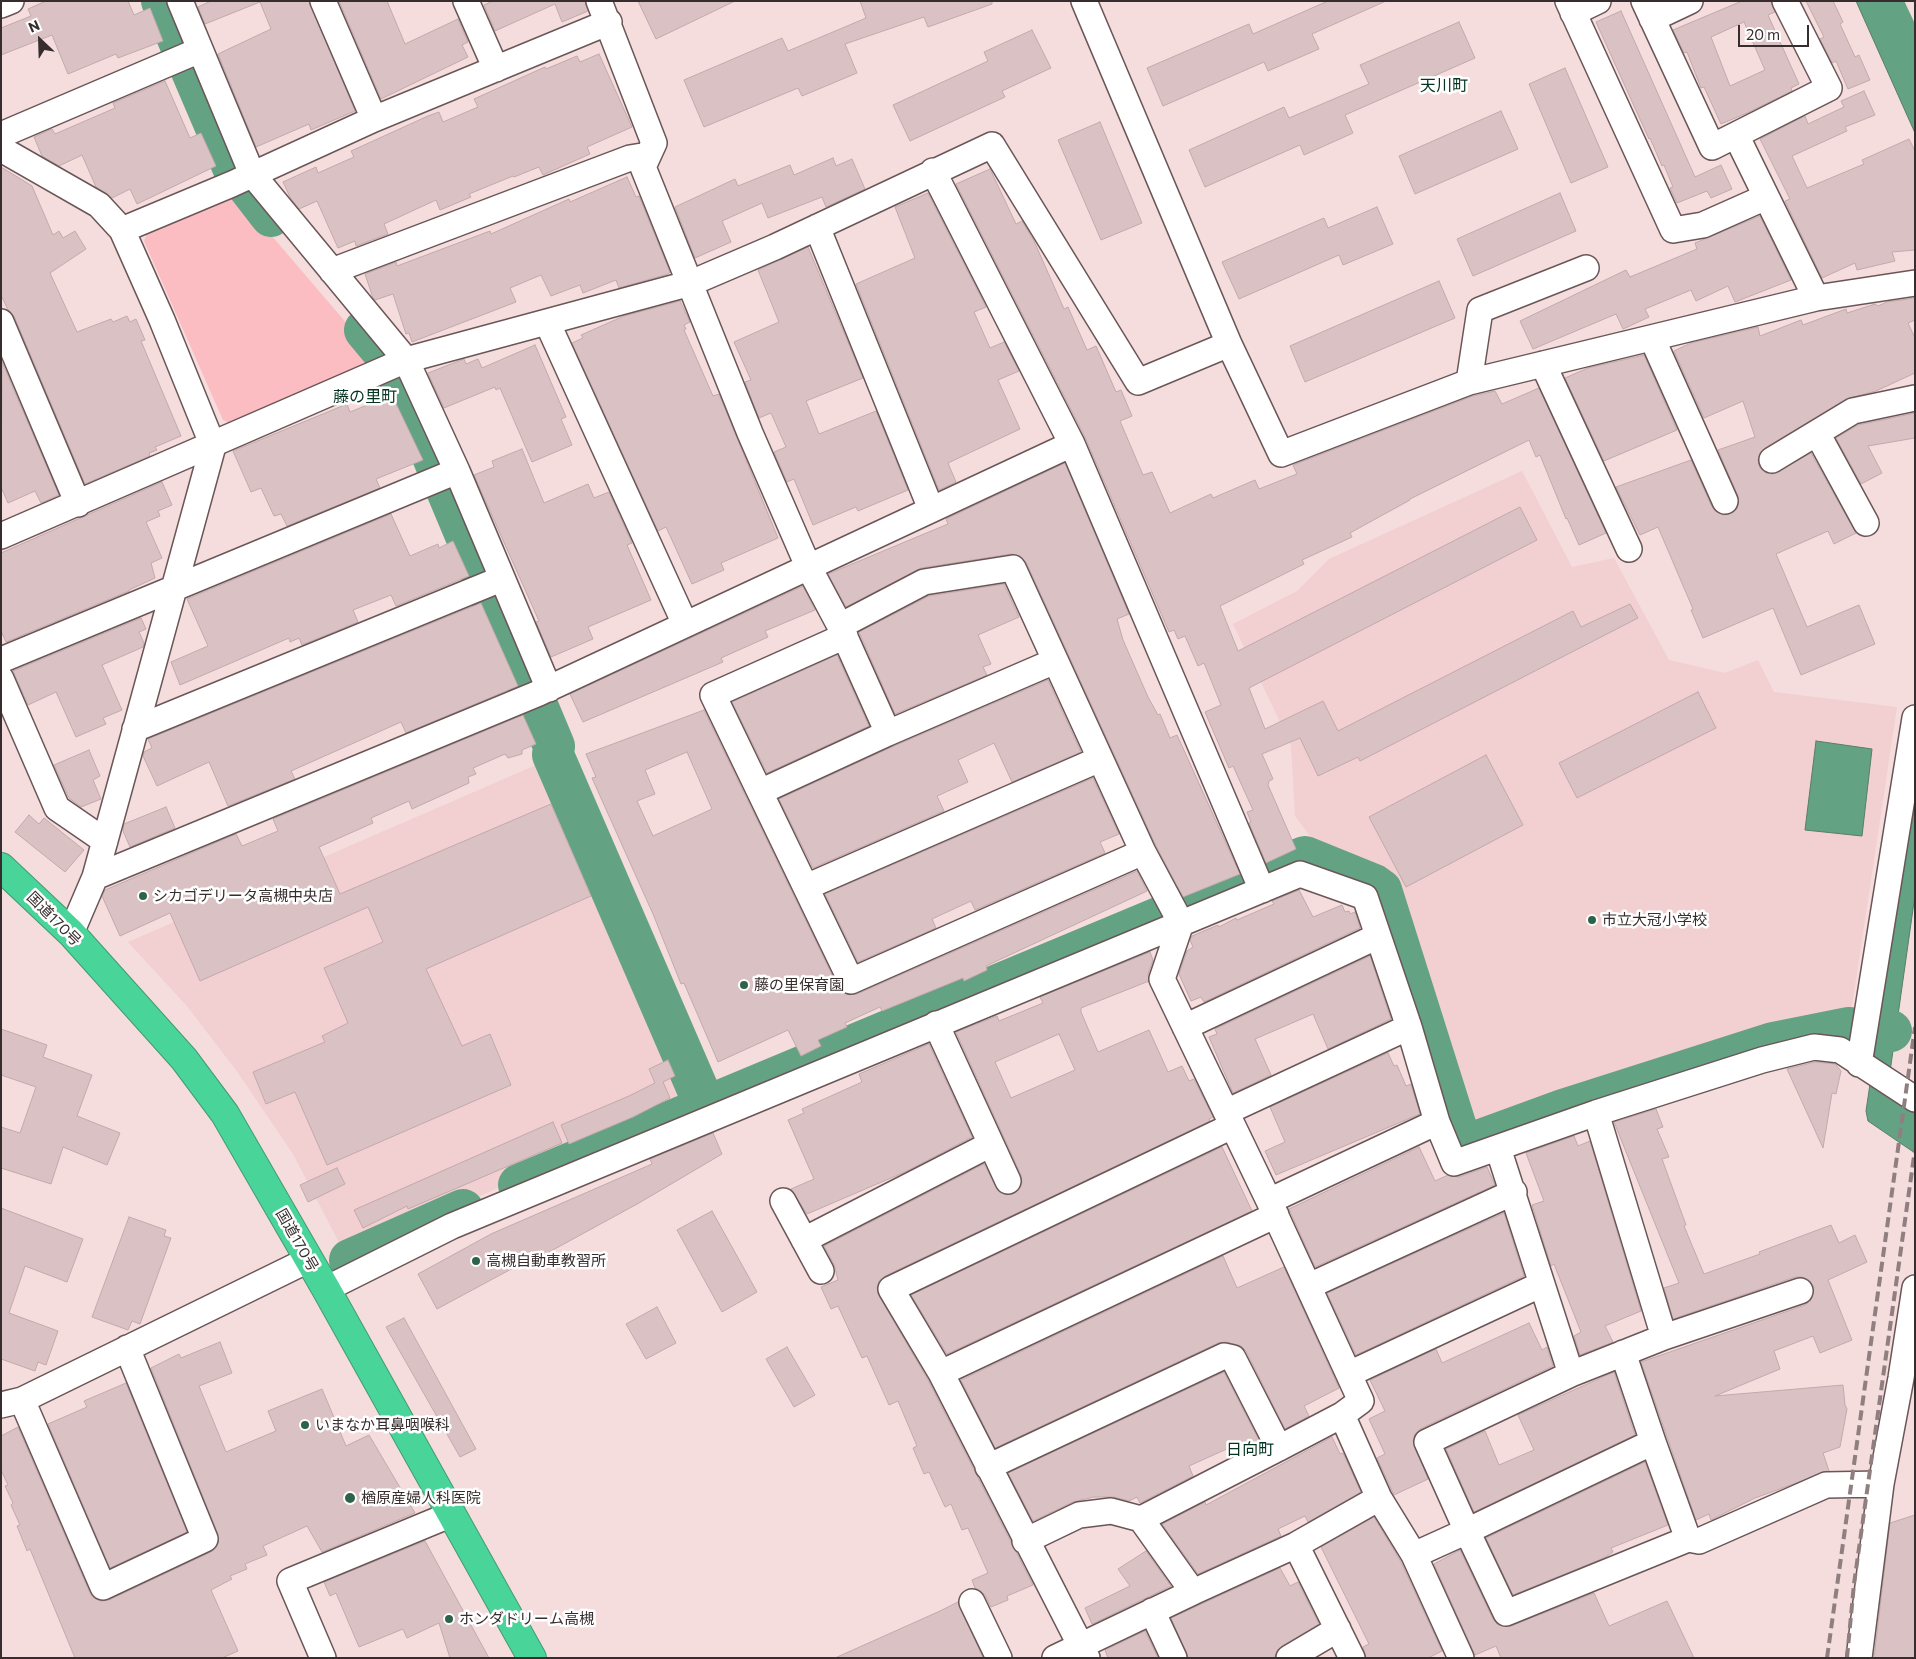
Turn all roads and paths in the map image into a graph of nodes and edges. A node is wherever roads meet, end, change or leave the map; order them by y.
1 (11, 1) edge
2 (180, 1) edge
3 (324, 1) edge
4 (466, 1) edge
5 (1084, 1) edge
6 (1598, 1) edge
7 (1690, 1) edge
8 (1785, 1) edge
9 (1, 6) edge
10 (1571, 7) edge
11 (1648, 10) edge
12 (604, 12) edge
13 (190, 54) junction
14 (496, 69) junction
15 (374, 119) junction
16 (1736, 134) junction
17 (1, 135) edge
18 (1, 149) edge
19 (648, 155) junction
20 (933, 172) junction
21 (244, 178) junction
22 (1766, 197) junction
23 (816, 227) junction
24 (122, 230) junction
25 (1586, 268) dead end
26 (332, 271) junction
27 (690, 283) junction
28 (1915, 283) edge
29 (1816, 298) junction
30 (1, 322) edge
31 (547, 322) junction
32 (1652, 338) junction
33 (1229, 344) junction
34 (396, 364) junction
35 (1543, 364) junction
36 (1469, 382) junction
37 (1915, 398) edge
38 (1817, 433) junction
39 (1072, 444) junction
40 (213, 446) junction
41 (1772, 460) dead end
42 (447, 475) junction
43 (1725, 501) dead end
44 (78, 504) junction
45 (931, 509) junction
46 (1866, 524) dead end
47 (1, 536) edge
48 (1629, 549) dead end
49 (808, 566) junction
50 (491, 583) junction
51 (173, 589) junction
52 (685, 624) junction
53 (843, 631) junction
54 (1, 660) edge
55 (1055, 661) junction
56 (1, 679) edge
57 (538, 694) junction
58 (1915, 718) edge
59 (135, 728) junction
60 (888, 733) junction
61 (1100, 759) junction
62 (760, 792) junction
63 (105, 841) junction
64 (1143, 852) junction
65 (1, 867) edge
66 (95, 877) junction
67 (1258, 881) junction
68 (806, 887) junction
69 (1177, 915) junction
70 (70, 933) junction
71 (1378, 936) junction
72 (936, 1024) junction
73 (1409, 1026) junction
74 (1184, 1027) junction
75 (1874, 1073) junction
76 (1915, 1099) edge
77 (1596, 1113) junction
78 (1229, 1119) junction
79 (1437, 1122) junction
80 (991, 1144) junction
81 (1498, 1148) junction
82 (1008, 1181) dead end
83 (1514, 1192) junction
84 (783, 1201) dead end
85 (1272, 1208) junction
86 (804, 1240) junction
87 (308, 1260) junction
88 (821, 1271) dead end
89 (1542, 1284) junction
90 (1308, 1286) junction
91 (1915, 1288) edge
92 (326, 1289) junction
93 (1800, 1291) dead end
94 (1664, 1337) junction
95 (127, 1348) junction
96 (1623, 1353) junction
97 (940, 1373) junction
98 (1349, 1374) junction
99 (1571, 1374) junction
100 (1908, 1375) edge
101 (12, 1402) edge
102 (1342, 1415) junction
103 (1653, 1442) junction
104 (1279, 1448) junction
105 (988, 1467) junction
106 (1882, 1484) junction
107 (1379, 1498) junction
108 (452, 1514) junction
109 (1141, 1519) junction
110 (1467, 1531) junction
111 (1688, 1539) junction
112 (1025, 1541) junction
113 (1296, 1545) junction
114 (1414, 1555) junction
115 (1193, 1592) junction
116 (972, 1602) dead end
117 (1152, 1611) junction
118 (1338, 1630) junction
119 (1084, 1652) edge
120 (323, 1658) edge
121 (532, 1658) edge
122 (999, 1658) edge
123 (1055, 1658) edge
124 (1174, 1658) edge
125 (1288, 1658) edge
126 (1352, 1658) edge
127 (1462, 1658) edge
128 (1859, 1658) edge

1 - 9 street
2 - 13 street
3 - 15 street
4 - 14 street
5 - 33 street
6 - 10 street
7 - 11 street
8 - 16 street
10 - 22 street
11 - 16 street
12 - 14 street
12 - 19 street
13 - 17 street
13 - 21 street
14 - 15 street
15 - 21 street
16 - 22 street
18 - 24 street
19 - 26 street
19 - 27 street
20 - 23 street
20 - 33 street
20 - 39 street
21 - 24 street
21 - 26 street
22 - 29 street
23 - 27 street
23 - 45 street
24 - 40 street
25 - 36 street
26 - 34 street
27 - 31 street
27 - 49 street
28 - 29 street
29 - 32 street
30 - 44 street
31 - 34 street
31 - 52 street
32 - 35 street
32 - 43 street
33 - 36 street
34 - 40 street
34 - 42 street
35 - 36 street
35 - 48 street
37 - 38 street
38 - 41 street
38 - 46 street
39 - 45 street
39 - 67 street
40 - 44 street
40 - 51 street
42 - 50 street
42 - 51 street
44 - 47 street
45 - 49 street
49 - 52 street
49 - 53 street
50 - 57 street
50 - 59 street
51 - 54 street
51 - 59 street
52 - 57 street
53 - 55 street
53 - 60 street
53 - 62 street
55 - 60 street
55 - 61 street
56 - 63 street
57 - 66 street
58 - 75 street
59 - 63 street
60 - 62 street
61 - 64 street
61 - 68 street
62 - 68 street
63 - 66 street
64 - 68 street
64 - 69 street
65 - 70 highway, 国道170号
66 - 70 street
67 - 69 street
67 - 71 street
69 - 72 street
69 - 74 street
70 - 87 highway, 国道170号
71 - 73 street
71 - 74 street
72 - 80 street
72 - 92 street
73 - 78 street
73 - 79 street
74 - 78 street
75 - 76 street
75 - 77 street
77 - 81 street
77 - 94 street
78 - 85 street
78 - 97 street
79 - 81 street
79 - 85 street
80 - 82 street
80 - 86 street
81 - 83 street
83 - 89 street
83 - 90 street
84 - 86 street
85 - 90 street
85 - 97 street
86 - 88 street
87 - 92 highway, 国道170号
87 - 95 street
89 - 98 street
89 - 99 street
90 - 98 street
91 - 100 street
92 - 108 highway, 国道170号
93 - 94 street
94 - 96 street
95 - 101 street
95 - 101 street
96 - 99 street
96 - 103 street
97 - 105 street
98 - 102 street
99 - 110 street
100 - 106 street
102 - 104 street
102 - 107 street
103 - 110 street
103 - 111 street
104 - 105 street
104 - 109 street
105 - 112 street
106 - 111 street
106 - 128 street
107 - 113 street
107 - 114 street
108 - 120 street
108 - 121 highway, 国道170号
109 - 112 street
109 - 115 street
110 - 111 street
110 - 114 street
112 - 119 street
113 - 115 street
113 - 118 street
114 - 127 street
115 - 117 street
116 - 122 street
117 - 119 street
117 - 124 street
118 - 125 street
118 - 126 street
119 - 123 street

